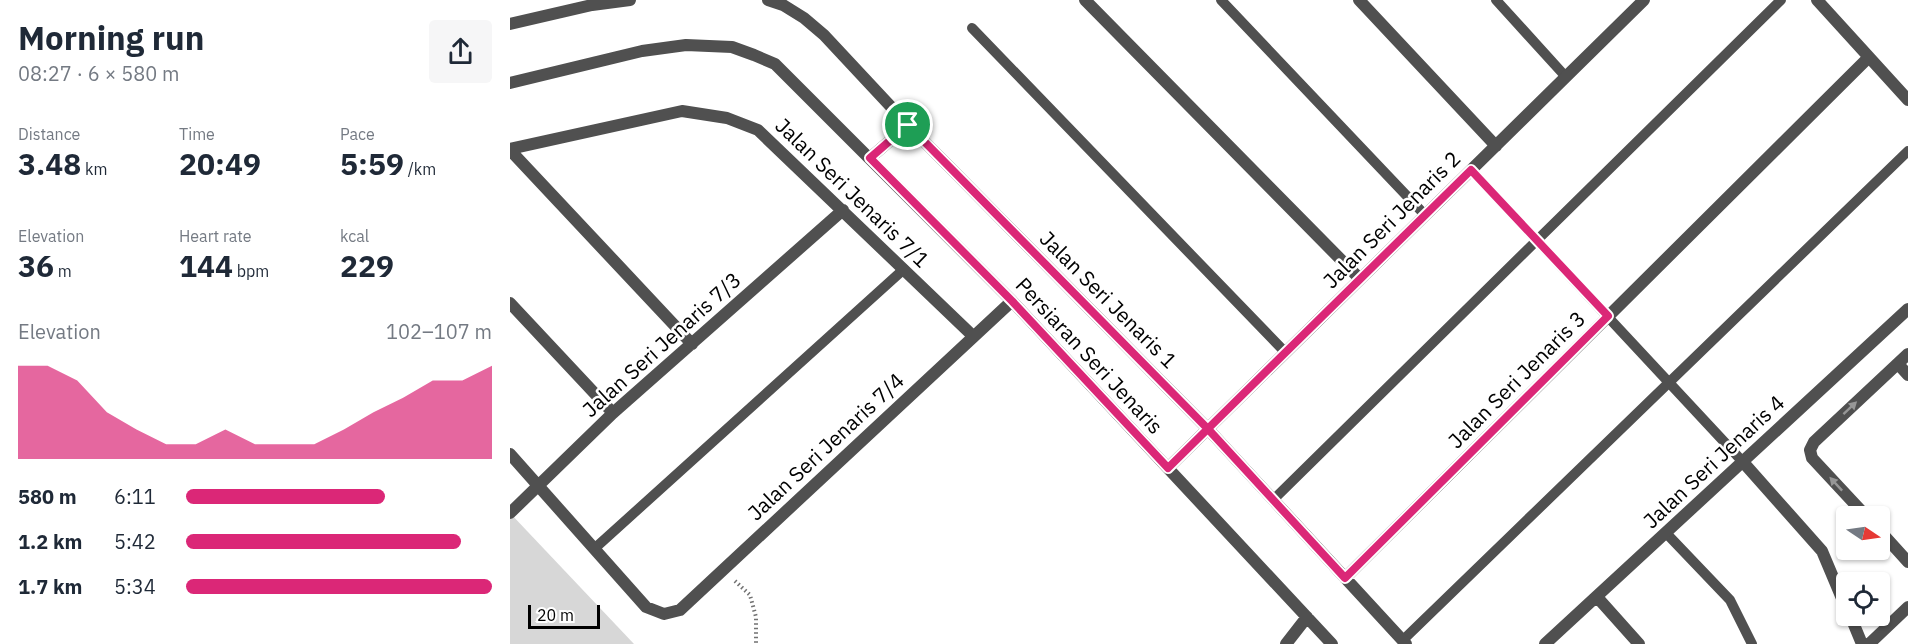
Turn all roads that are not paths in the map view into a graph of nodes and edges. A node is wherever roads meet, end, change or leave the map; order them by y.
1 (630, 0) edge
2 (768, 0) edge
3 (1085, 0) edge
4 (1221, 0) edge
5 (1359, 0) edge
6 (1496, 0) edge
7 (1781, 0) edge
8 (1817, 0) edge
9 (1636, 2) edge
10 (591, 3) edge
11 (783, 3) edge
12 (511, 22) edge
13 (972, 28) dead end
14 (1869, 57) junction
15 (1566, 77) junction
16 (510, 83) edge
17 (1908, 100) edge
18 (908, 125) junction
19 (1496, 146) junction
20 (510, 150) edge
21 (1908, 151) edge
22 (870, 158) junction
23 (1471, 170) junction
24 (843, 210) junction
25 (1425, 215) junction
26 (1536, 240) junction
27 (904, 269) junction
28 (1360, 279) junction
29 (1012, 301) junction
30 (510, 303) edge
31 (1908, 309) edge
32 (1608, 316) junction
33 (973, 336) junction
34 (692, 344) junction
35 (1285, 352) junction
36 (1908, 354) edge
37 (1898, 364) junction
38 (1908, 375) edge
39 (1669, 382) junction
40 (613, 413) junction
41 (1208, 429) junction
42 (510, 454) edge
43 (1743, 462) junction
44 (1168, 468) junction
45 (539, 486) junction
46 (1273, 500) junction
47 (1857, 506) edge
48 (510, 513) edge
49 (1666, 533) junction
50 (1890, 542) edge
51 (594, 549) junction
52 (1908, 562) edge
53 (1345, 578) junction
54 (1836, 584) edge
55 (1596, 597) junction
56 (1908, 607) edge
57 (1307, 617) junction
58 (1855, 626) edge
59 (1405, 642) edge
60 (1286, 644) edge
61 (1332, 644) edge
62 (1545, 644) edge
63 (1639, 644) edge
64 (1752, 644) edge
65 (1862, 644) edge
66 (1869, 644) edge

1 - 10 street
2 - 11 street, Jalan Seri Jenaris 1
3 - 28 street
4 - 25 lane
5 - 19 street
6 - 15 lane
7 - 26 lane
8 - 14 street
9 - 15 street, Jalan Seri Jenaris 2
10 - 12 street
11 - 18 street, Jalan Seri Jenaris 1
13 - 35 lane
14 - 17 street
14 - 32 street, Jalan Seri Jenaris 3
15 - 19 street, Jalan Seri Jenaris 2
16 - 22 street, Persiaran Seri Jenaris
18 - 22 street
18 - 41 street, Jalan Seri Jenaris 1
19 - 23 street, Jalan Seri Jenaris 2
20 - 24 street, Jalan Seri Jenaris 7/1
20 - 34 street
21 - 39 lane
22 - 29 street, Persiaran Seri Jenaris
23 - 25 street, Jalan Seri Jenaris 2
23 - 26 lane
24 - 27 street, Jalan Seri Jenaris 7/1
24 - 34 street, Jalan Seri Jenaris 7/3
25 - 28 street, Jalan Seri Jenaris 2
26 - 32 lane
26 - 46 lane
27 - 33 street, Jalan Seri Jenaris 7/1
27 - 51 lane
28 - 35 street, Jalan Seri Jenaris 2
29 - 33 street, Jalan Seri Jenaris 7/4
29 - 44 street, Persiaran Seri Jenaris
30 - 40 street
31 - 43 street, Jalan Seri Jenaris 4
32 - 39 lane
32 - 53 street, Jalan Seri Jenaris 3
33 - 51 street, Jalan Seri Jenaris 7/4
34 - 40 street, Jalan Seri Jenaris 7/3
35 - 41 street, Jalan Seri Jenaris 2
36 - 37 street
37 - 38 street
47 -> 37 street
39 - 43 lane
39 - 59 lane
40 - 45 street, Jalan Seri Jenaris 7/3
41 - 44 street, Jalan Seri Jenaris 2
41 - 46 street, Jalan Seri Jenaris 1
42 - 45 street
43 - 49 street, Jalan Seri Jenaris 4
43 - 54 street
44 - 57 street, Persiaran Seri Jenaris
45 - 48 street, Jalan Seri Jenaris 7/3
45 - 51 street
46 - 53 street, Jalan Seri Jenaris 1
49 - 55 street, Jalan Seri Jenaris 4
49 - 64 lane
50 - 52 street
53 - 59 street, Jalan Seri Jenaris 1
55 - 62 street, Jalan Seri Jenaris 4
55 - 63 street
56 - 66 street
57 - 60 street
57 - 61 street, Persiaran Seri Jenaris
58 - 65 street

